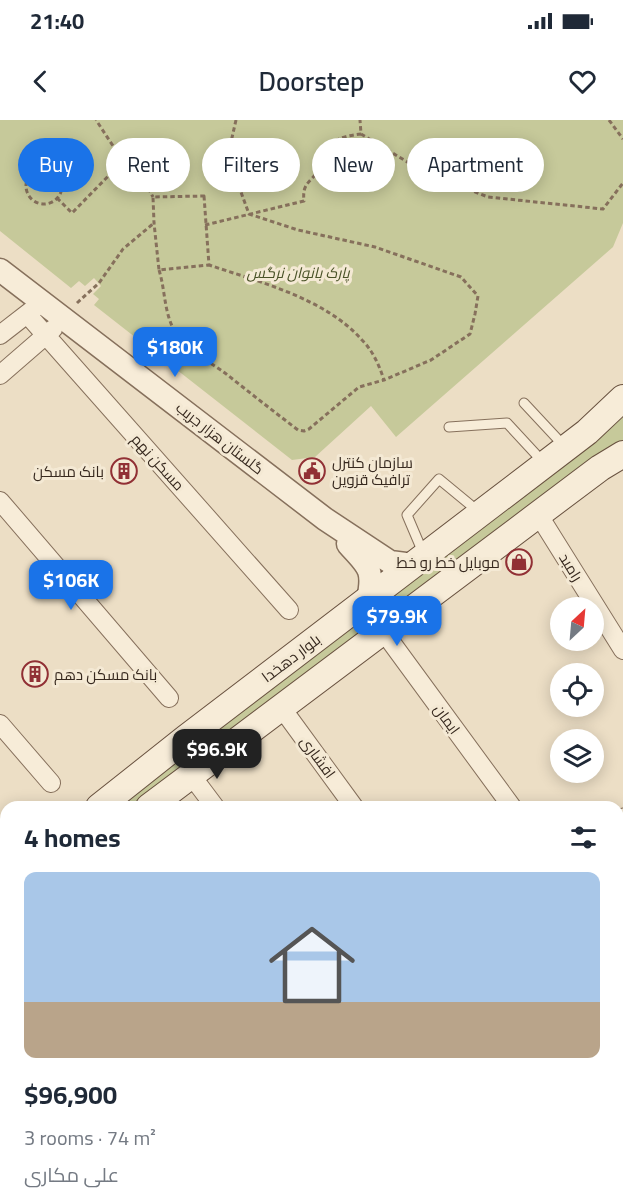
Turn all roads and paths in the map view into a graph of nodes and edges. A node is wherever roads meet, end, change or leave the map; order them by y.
1 (96, 120) edge
2 (236, 120) edge
3 (360, 120) edge
4 (609, 120) edge
5 (361, 134) junction
6 (108, 138) edge
7 (623, 139) edge
8 (106, 178) edge
9 (623, 183) edge
10 (150, 192) edge
11 (153, 197) junction
12 (57, 198) junction
13 (249, 214) junction
14 (154, 223) junction
15 (205, 225) junction
16 (209, 265) junction
17 (0, 270) edge
18 (159, 270) junction
19 (34, 308) junction
20 (63, 318) junction
21 (0, 335) edge
22 (46, 335) junction
23 (0, 375) edge
24 (384, 380) junction
25 (623, 398) edge
26 (524, 403) dead end
27 (449, 427) dead end
28 (566, 448) junction
29 (623, 454) edge
30 (545, 465) junction
31 (0, 501) edge
32 (481, 513) junction
33 (538, 514) junction
34 (325, 519) junction
35 (419, 560) junction
36 (368, 599) junction
37 (289, 610) dead end
38 (383, 631) junction
39 (623, 650) edge
40 (169, 698) dead end
41 (281, 707) junction
42 (0, 724) edge
43 (191, 775) junction
44 (51, 783) dead end
45 (107, 801) edge
46 (156, 801) edge
47 (210, 801) edge
48 (350, 801) edge
49 (508, 801) edge

1 - 6 path
2 - 13 path
3 - 5 path
4 - 7 path
5 - 9 path
5 - 13 path
8 - 12 path
10 - 11 path
11 - 14 path
11 - 15 path
12 - 12 path
13 - 15 path
13 - 24 path
14 - 18 path
14 - 20 path
15 - 16 path
16 - 18 path
16 - 24 path
17 - 19 street, گلستان هزار جریب
18 - 24 path
19 - 20 street, گلستان هزار جریب
19 - 21 street
19 - 22 street, مسکن نهم
20 - 22 street
20 - 34 street, گلستان هزار جریب
22 - 23 street
22 - 37 street, مسکن نهم
25 - 28 main road, بلوار دهخدا
26 - 28 lane
27 - 30 lane
28 - 30 main road, بلوار دهخدا
29 - 33 main road
30 - 32 main road, بلوار دهخدا
31 - 40 street
32 - 35 main road, بلوار دهخدا
32 - 35 lane
33 - 38 main road
33 - 39 street, رامبد
34 - 35 street
34 - 36 street
35 - 36 main road, بلوار دهخدا
36 - 45 main road, بلوار دهخدا
38 - 41 main road
38 - 49 street, ایمان
41 - 43 main road
41 - 48 street, افشاری
42 - 44 street
43 - 46 main road
43 - 47 street

